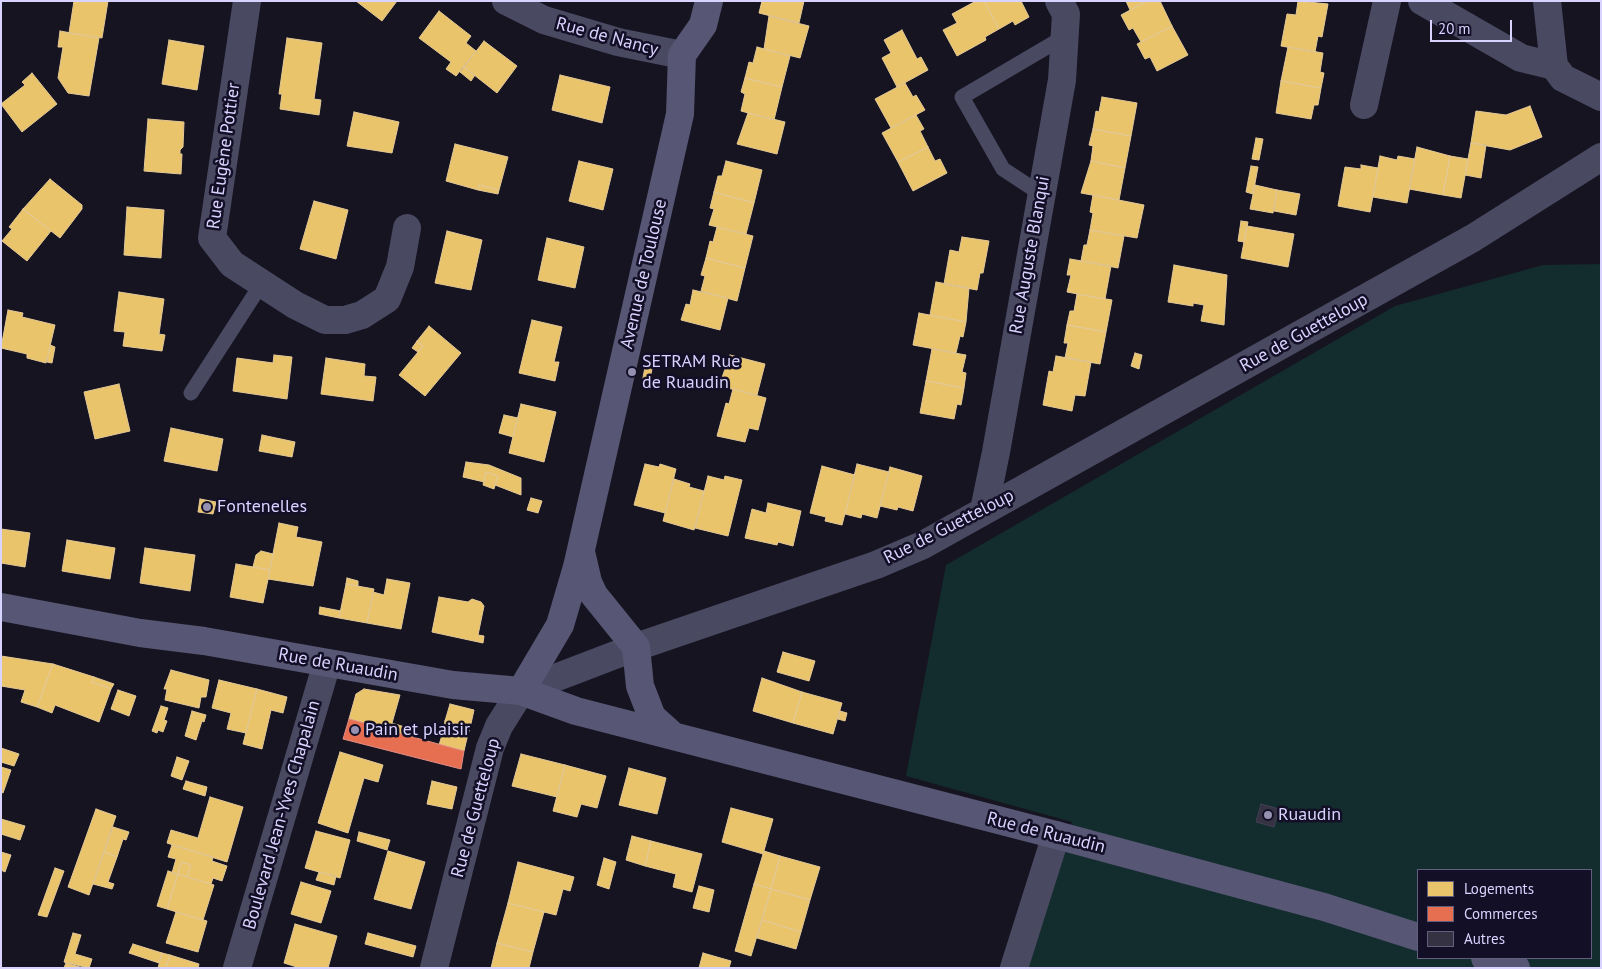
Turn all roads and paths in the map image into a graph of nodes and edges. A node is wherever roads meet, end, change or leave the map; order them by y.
1 (246, 1) edge
2 (506, 1) edge
3 (709, 1) edge
4 (1059, 1) edge
5 (1387, 1) edge
6 (1422, 1) edge
7 (1547, 1) edge
8 (1064, 37) junction
9 (682, 55) junction
10 (1554, 66) junction
11 (1601, 98) edge
12 (1364, 105) dead end
13 (1601, 157) edge
14 (1041, 194) junction
15 (407, 228) dead end
16 (262, 283) junction
17 (191, 393) dead end
18 (984, 510) junction
19 (580, 552) junction
20 (1, 607) edge
21 (636, 647) junction
22 (327, 663) junction
23 (521, 691) junction
24 (672, 736) junction
25 (1056, 834) junction
26 (1417, 937) edge
27 (1487, 959) edge
28 (238, 968) edge
29 (434, 968) edge
30 (1014, 968) edge
31 (1516, 968) edge

1 - 16 street, Rue Eugène Pottier
2 - 9 street, Rue de Nancy
3 - 9 street
4 - 8 street, Rue Auguste Blanqui
5 - 12 street
6 - 10 street
7 - 10 street
8 - 14 street, Rue Auguste Blanqui
8 - 14 lane
9 - 19 street, Avenue de Toulouse
10 - 11 street
13 - 18 street, Rue de Guetteloup
14 - 18 street, Rue Auguste Blanqui
15 - 16 street, Rue Eugène Pottier
16 - 17 lane
18 - 21 street, Rue de Guetteloup
19 - 21 street, Avenue de Toulouse
19 - 23 street, Avenue de Toulouse
20 - 22 street, Rue de Ruaudin
21 - 23 street, Rue de Guetteloup
21 - 24 street, Rue de Ruaudin
22 - 23 street, Rue de Ruaudin
22 - 28 street, Boulevard Jean-Yves Chapalain
23 - 24 street, Rue de Ruaudin
23 - 29 street, Rue de Guetteloup
24 - 25 street, Rue de Ruaudin
25 - 26 street, Rue de Ruaudin
25 - 30 street
27 - 31 street

